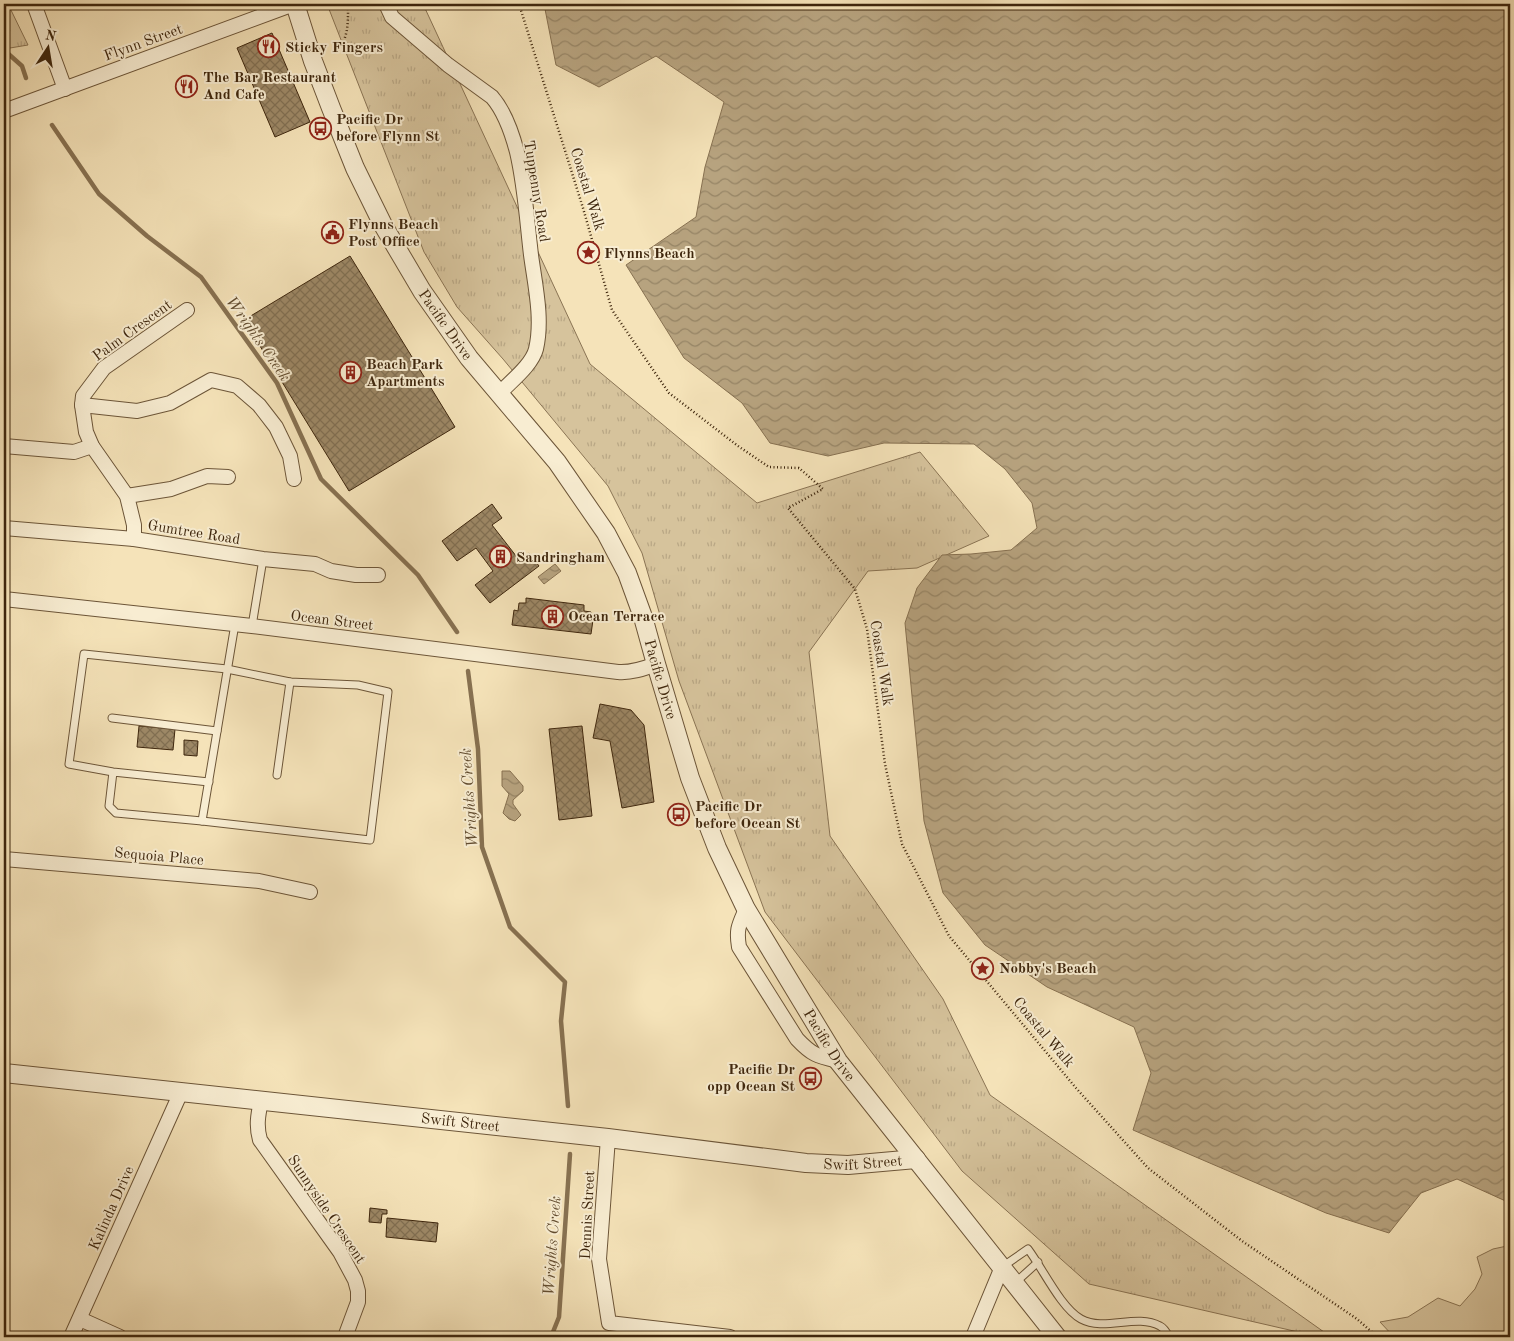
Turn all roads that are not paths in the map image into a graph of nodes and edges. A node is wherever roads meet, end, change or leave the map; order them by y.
1 (34, 4) edge
2 (295, 4) edge
3 (386, 4) edge
4 (65, 89) junction
5 (4, 112) edge
6 (188, 310) dead end
7 (500, 393) junction
8 (82, 405) junction
9 (4, 446) edge
10 (92, 446) junction
11 (228, 477) dead end
12 (294, 478) dead end
13 (127, 496) junction
14 (4, 528) edge
15 (134, 540) junction
16 (263, 559) junction
17 (378, 575) dead end
18 (4, 599) edge
19 (235, 624) junction
20 (252, 626) junction
21 (656, 664) junction
22 (228, 669) junction
23 (290, 682) junction
24 (112, 718) dead end
25 (217, 731) junction
26 (113, 772) junction
27 (276, 775) dead end
28 (209, 782) junction
29 (202, 821) junction
30 (4, 859) edge
31 (310, 892) dead end
32 (746, 909) junction
33 (838, 1061) junction
34 (4, 1073) edge
35 (181, 1092) junction
36 (261, 1101) junction
37 (608, 1138) junction
38 (916, 1160) junction
39 (1038, 1262) junction
40 (1002, 1267) junction
41 (1015, 1283) junction
42 (80, 1319) junction
43 (71, 1337) edge
44 (120, 1337) edge
45 (344, 1337) edge
46 (730, 1337) edge
47 (973, 1337) edge
48 (1057, 1337) edge
49 (1169, 1337) edge

1 - 4 street
2 - 4 street, Flynn Street
2 - 7 street, Pacific Drive
3 - 7 street, Tuppenny Road
4 - 5 street, Flynn Street
6 - 8 street, Palm Crescent
7 - 21 street, Pacific Drive
8 - 10 street
8 - 12 street
9 - 10 street
10 - 13 street
11 - 13 street
13 - 15 street
14 - 15 street, Gumtree Road
15 - 16 street, Gumtree Road
16 - 17 street, Gumtree Road
16 - 20 lane
18 - 19 street, Ocean Street
19 - 20 street, Ocean Street
19 - 22 lane
20 - 21 street, Ocean Street
21 - 32 street, Pacific Drive
22 - 23 lane
22 - 25 lane
22 - 26 lane
23 - 27 lane
23 - 29 lane
24 - 25 lane
25 - 28 lane
26 - 28 lane
26 - 29 lane
28 - 29 lane
30 - 31 street, Sequoia Place
32 - 33 street, Pacific Drive
32 - 33 street
33 - 38 street, Pacific Drive
34 - 35 street, Swift Street
35 - 36 street, Swift Street
35 - 42 street, Kalinda Drive
36 - 37 street, Swift Street
36 - 45 street, Sunnyside Crescent
37 - 38 street, Swift Street
37 - 46 street, Dennis Street
38 - 40 street, Pacific Drive
39 - 40 lane
39 - 41 lane
39 - 49 lane
40 - 41 street, Pacific Drive
40 - 47 street
41 - 48 street, Pacific Drive
42 - 43 street, Kalinda Drive
42 - 44 street

